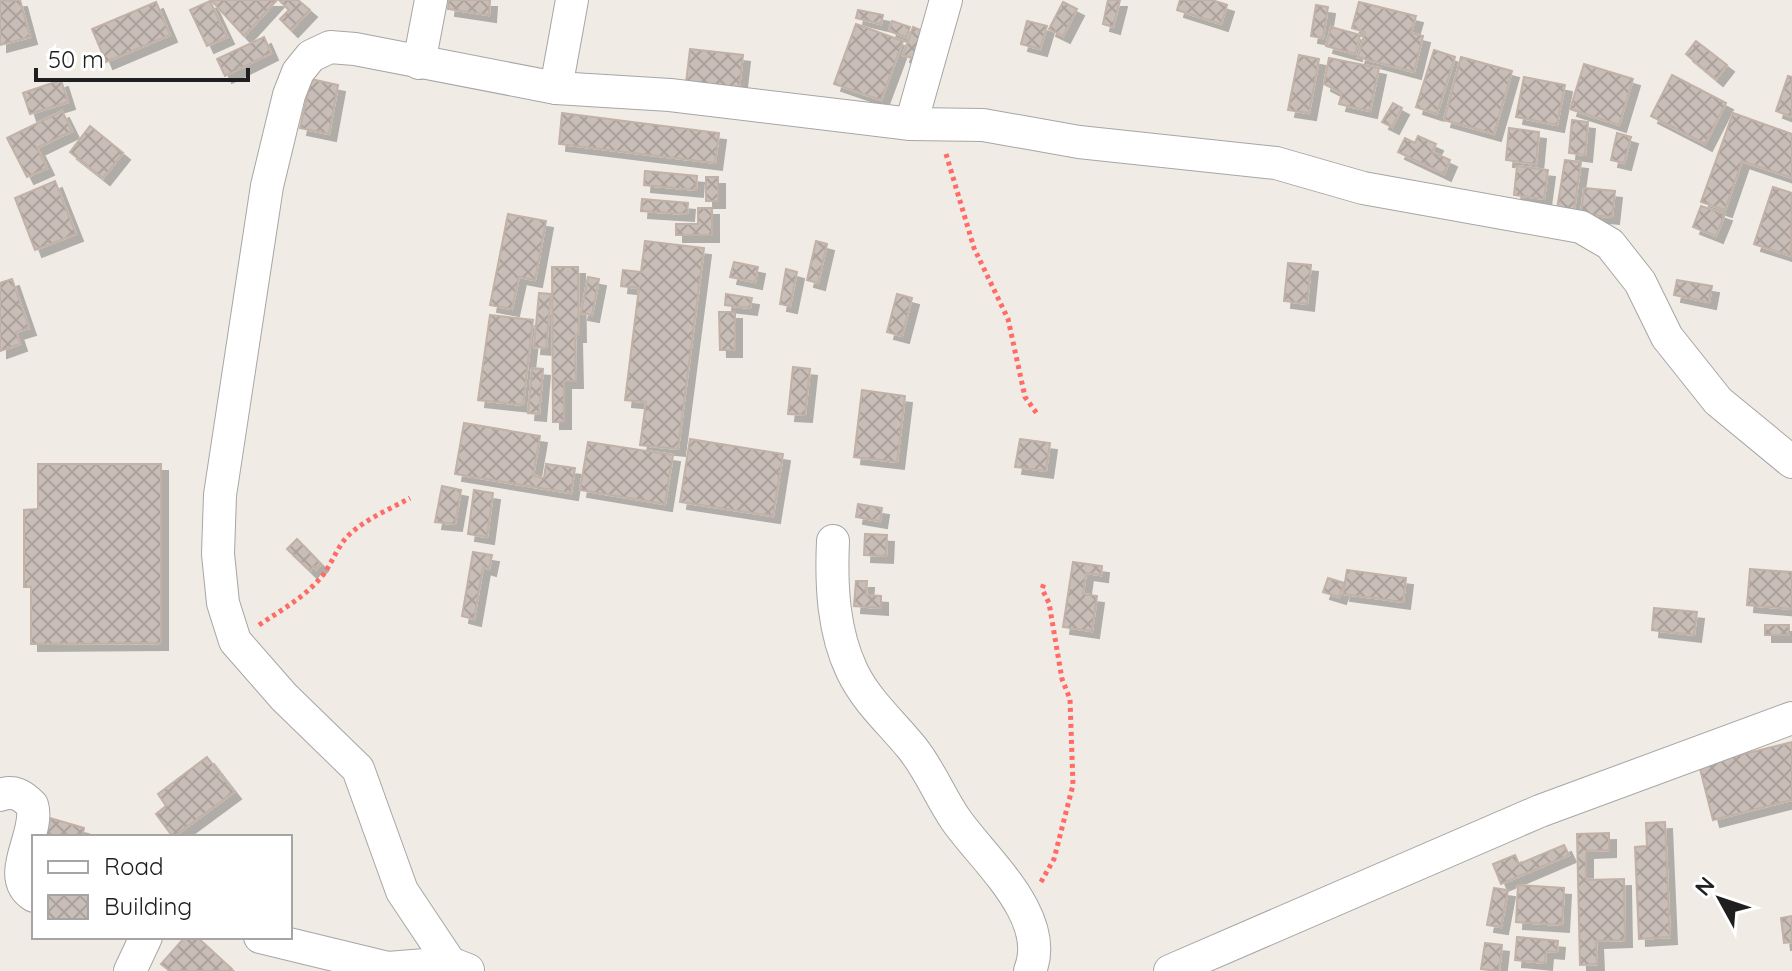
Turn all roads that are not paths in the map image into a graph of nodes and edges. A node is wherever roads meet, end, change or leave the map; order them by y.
1 (431, 0) edge
2 (572, 0) edge
3 (946, 0) edge
4 (419, 63) junction
5 (556, 88) junction
6 (924, 124) junction
7 (1792, 462) edge
8 (833, 541) dead end
9 (1792, 718) edge
10 (0, 795) edge
11 (32, 894) edge
12 (145, 939) edge
13 (268, 939) edge
14 (460, 967) edge
15 (130, 971) edge
16 (1030, 971) edge
17 (1170, 971) edge

1 - 4 street
2 - 5 street
3 - 6 street
4 - 5 street
4 - 14 street
5 - 6 street
6 - 7 street
8 - 16 street
9 - 17 street
10 - 11 street
12 - 15 street
13 - 14 street

